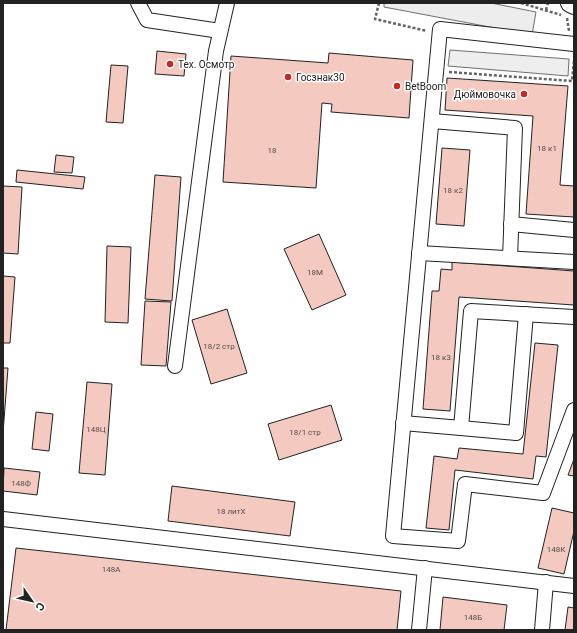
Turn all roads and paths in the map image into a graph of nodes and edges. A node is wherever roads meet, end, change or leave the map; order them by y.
1 (138, 3) edge
2 (227, 3) edge
3 (379, 3) edge
4 (521, 3) edge
5 (548, 3) edge
6 (570, 3) edge
7 (574, 5) edge
8 (546, 10) junction
9 (220, 31) junction
10 (440, 34) junction
11 (573, 44) edge
12 (574, 61) edge
13 (444, 72) dead end
14 (432, 122) junction
15 (511, 224) junction
16 (574, 230) edge
17 (419, 253) junction
18 (510, 258) junction
19 (574, 262) edge
20 (526, 314) junction
21 (574, 317) edge
22 (175, 366) dead end
23 (574, 410) edge
24 (403, 423) junction
25 (461, 428) junction
26 (3, 519) edge
27 (425, 568) junction
28 (546, 582) junction
29 (574, 586) edge
30 (418, 630) edge
31 (542, 630) edge

1 - 9 lane
2 - 9 lane
3 - 10 path
4 - 8 path
5 - 8 path
6 - 7 main road
8 - 11 path
9 - 22 lane
10 - 11 lane
10 - 14 lane
12 - 13 path
14 - 15 lane
14 - 17 lane
15 - 16 lane
15 - 18 lane
17 - 18 lane
17 - 24 lane
18 - 19 lane
20 - 21 lane
20 - 25 lane
20 - 25 lane
23 - 24 lane
24 - 25 lane
26 - 27 lane
27 - 28 lane
27 - 30 lane
28 - 29 lane
28 - 31 lane

